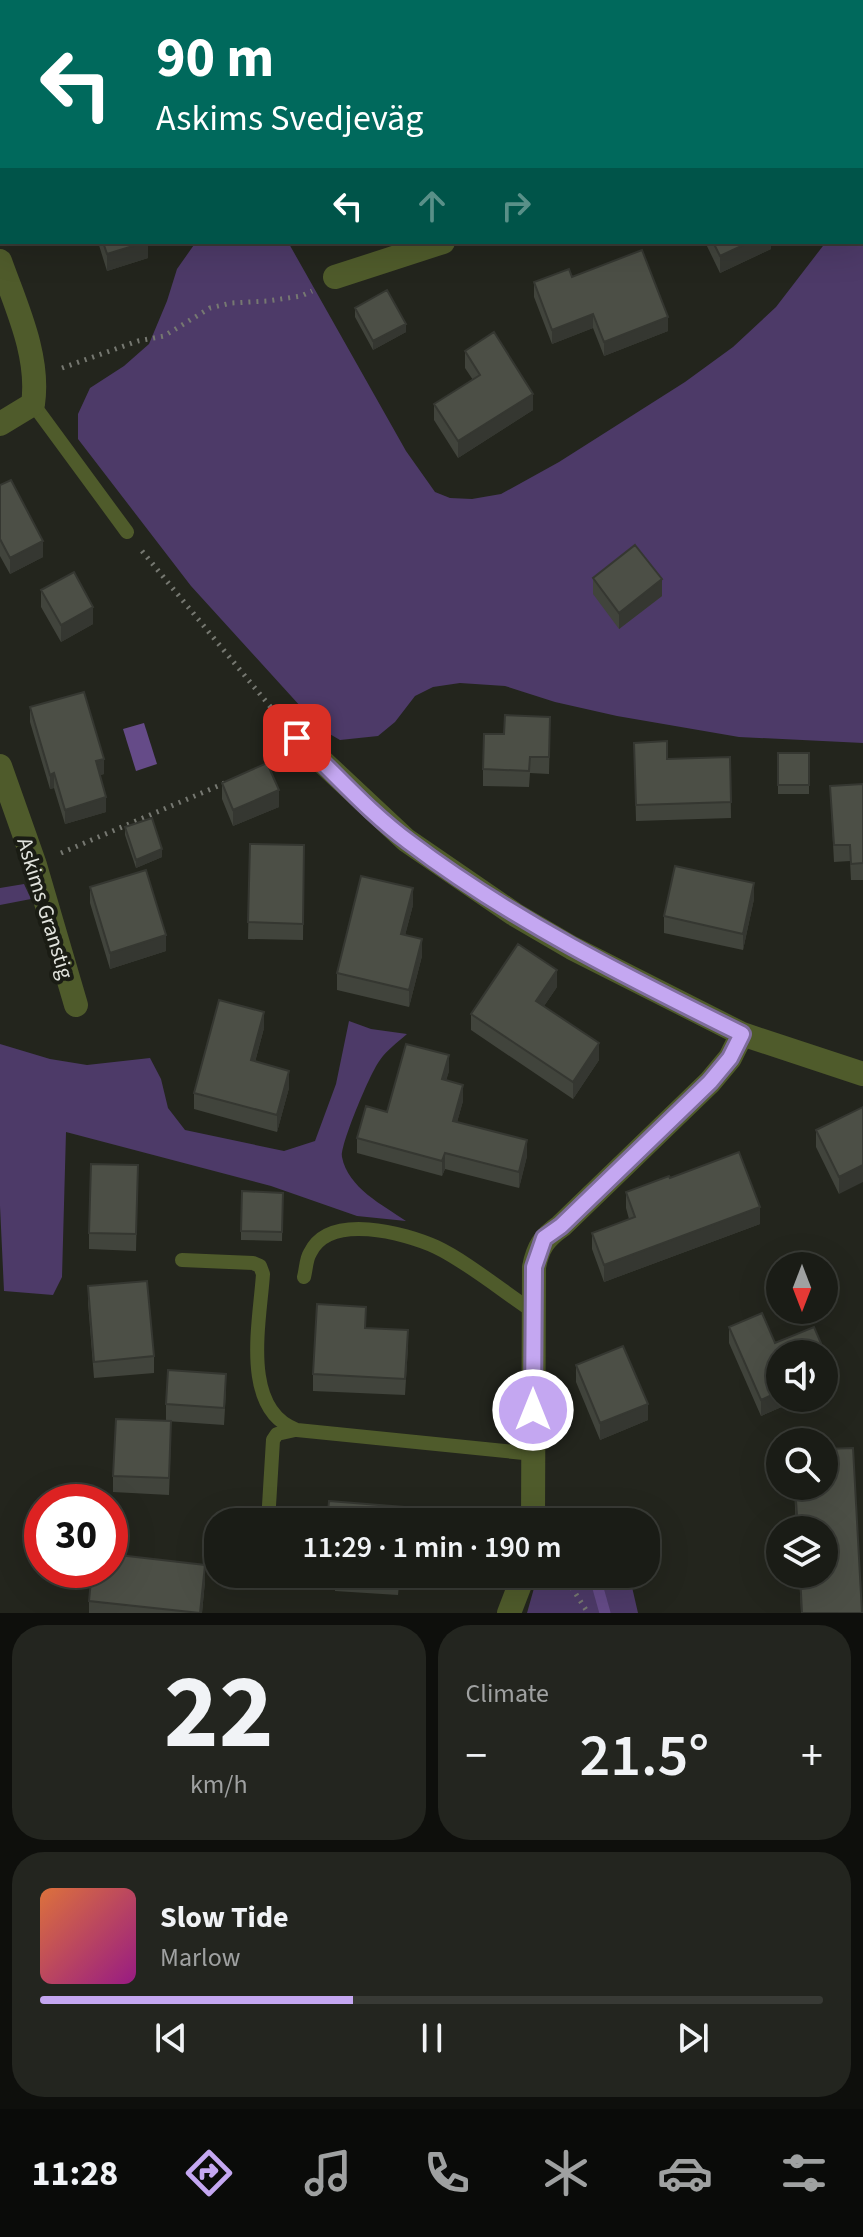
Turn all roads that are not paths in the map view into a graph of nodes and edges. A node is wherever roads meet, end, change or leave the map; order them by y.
1 (437, 244) edge
2 (0, 261) edge
3 (335, 277) road end
4 (33, 404) junction
5 (0, 424) edge
6 (127, 532) road end
7 (297, 738) road end
8 (0, 766) edge
9 (76, 1005) dead end
10 (742, 1034) junction
11 (863, 1074) edge
12 (182, 1260) dead end
13 (304, 1277) dead end
14 (534, 1312) junction
15 (297, 1430) junction
16 (534, 1454) junction
17 (269, 1508) edge
18 (533, 1508) edge
19 (519, 1588) edge
20 (509, 1613) edge

1 - 3 street
2 - 4 street
4 - 5 street
4 - 6 lane
7 - 10 street
8 - 9 street, Askims Granstig
10 - 11 street
10 - 14 street
12 - 15 lane
13 - 14 lane
14 - 16 street
15 - 16 lane
15 - 17 lane
16 - 18 street
19 - 20 street

